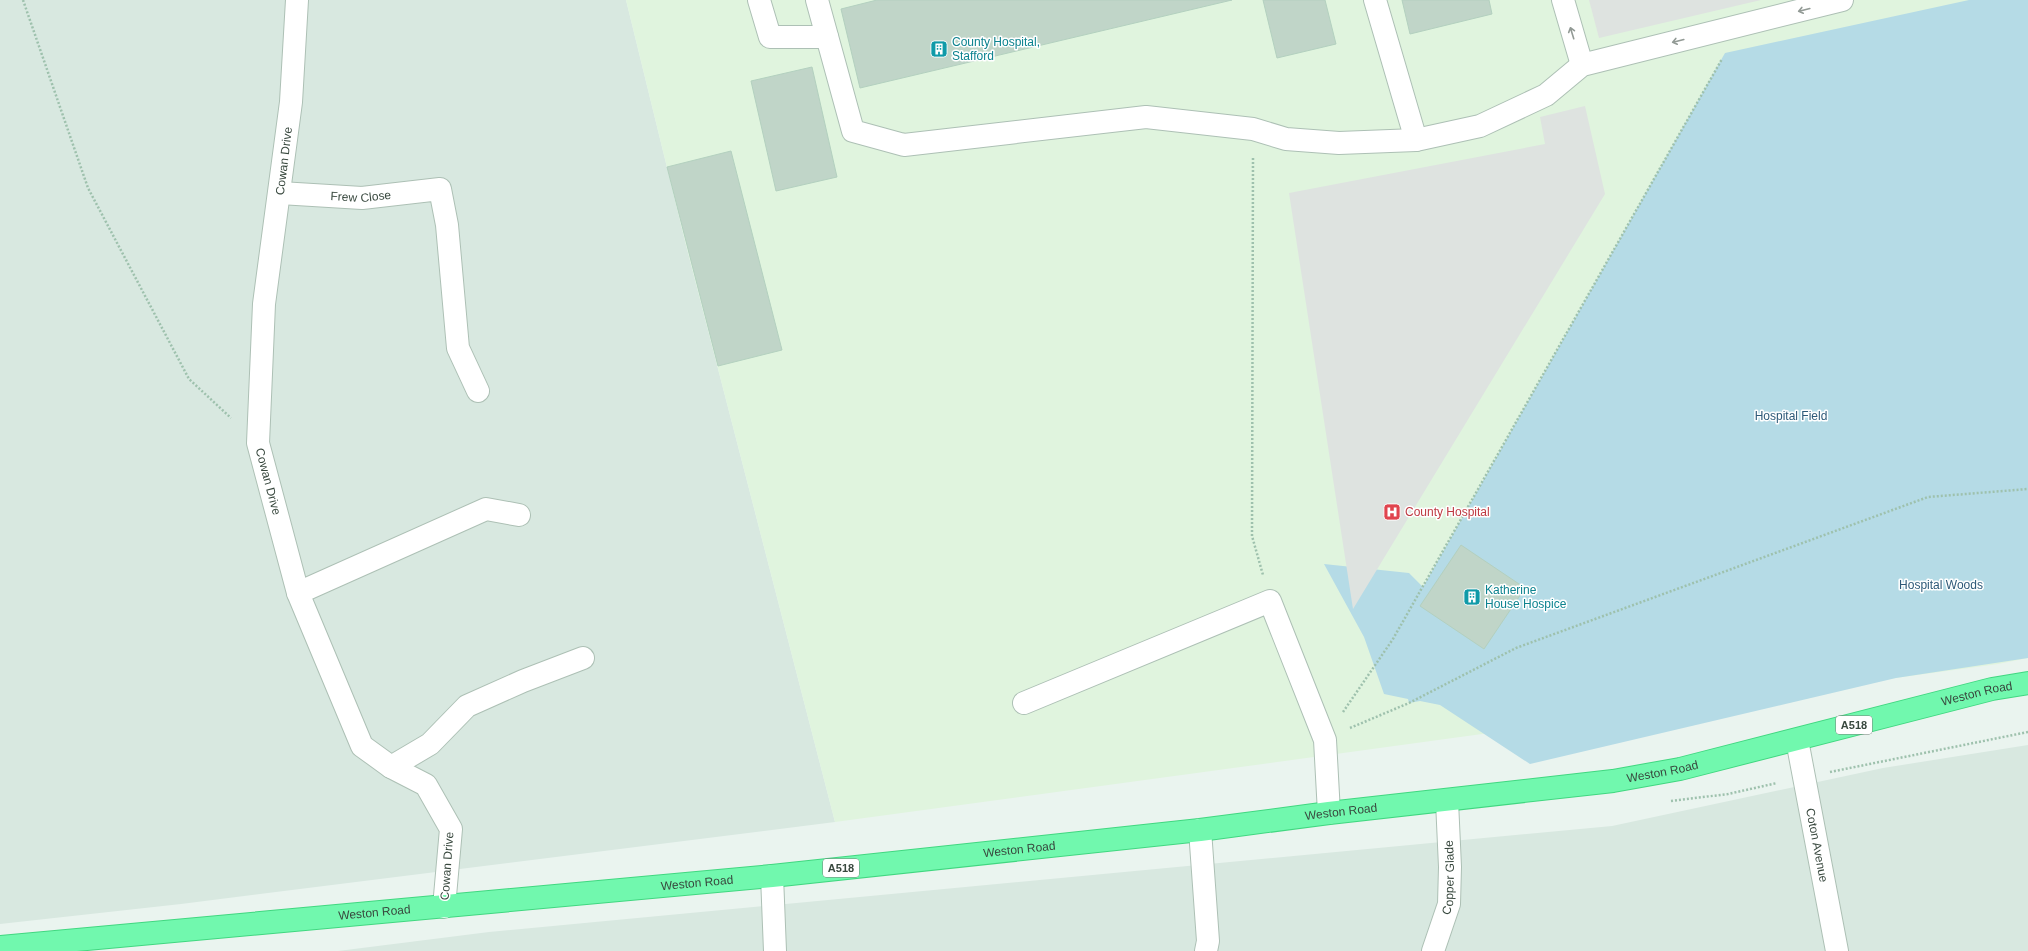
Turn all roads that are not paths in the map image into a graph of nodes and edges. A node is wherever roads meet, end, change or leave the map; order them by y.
1 (297, 0) edge
2 (759, 0) edge
3 (817, 0) edge
4 (1375, 0) edge
5 (1562, 0) edge
6 (1842, 0) edge
7 (827, 37) junction
8 (1582, 65) junction
9 (1416, 140) junction
10 (280, 193) junction
11 (478, 391) dead end
12 (519, 515) dead end
13 (298, 593) junction
14 (583, 658) dead end
15 (2028, 683) edge
16 (1024, 703) dead end
17 (1797, 740) junction
18 (391, 767) junction
19 (1447, 801) junction
20 (1329, 813) junction
21 (1200, 830) junction
22 (772, 876) junction
23 (444, 907) junction
24 (0, 947) edge
25 (775, 951) edge
26 (1206, 951) edge
27 (1433, 951) edge
28 (1837, 951) edge

1 - 10 street, Cowan Drive
2 - 7 street
3 - 7 street
4 - 9 street
8 -> 5 street
6 -> 8 street
7 - 9 street
8 - 9 street
10 - 11 street, Frew Close
10 - 13 street, Cowan Drive
12 - 13 street
13 - 18 street, Cowan Drive
14 - 18 street
15 - 17 highway, Weston Road / A518
16 - 20 street
17 - 19 highway, Weston Road / A518
17 - 28 street, Coton Avenue
18 - 23 street, Cowan Drive
19 - 20 highway, Weston Road / A518
19 - 27 street, Copper Glade
20 - 21 highway, Weston Road / A518
21 - 22 highway, Weston Road / A518
21 - 26 street
22 - 23 highway, Weston Road / A518
22 - 25 street
23 - 24 highway, Weston Road / A518

